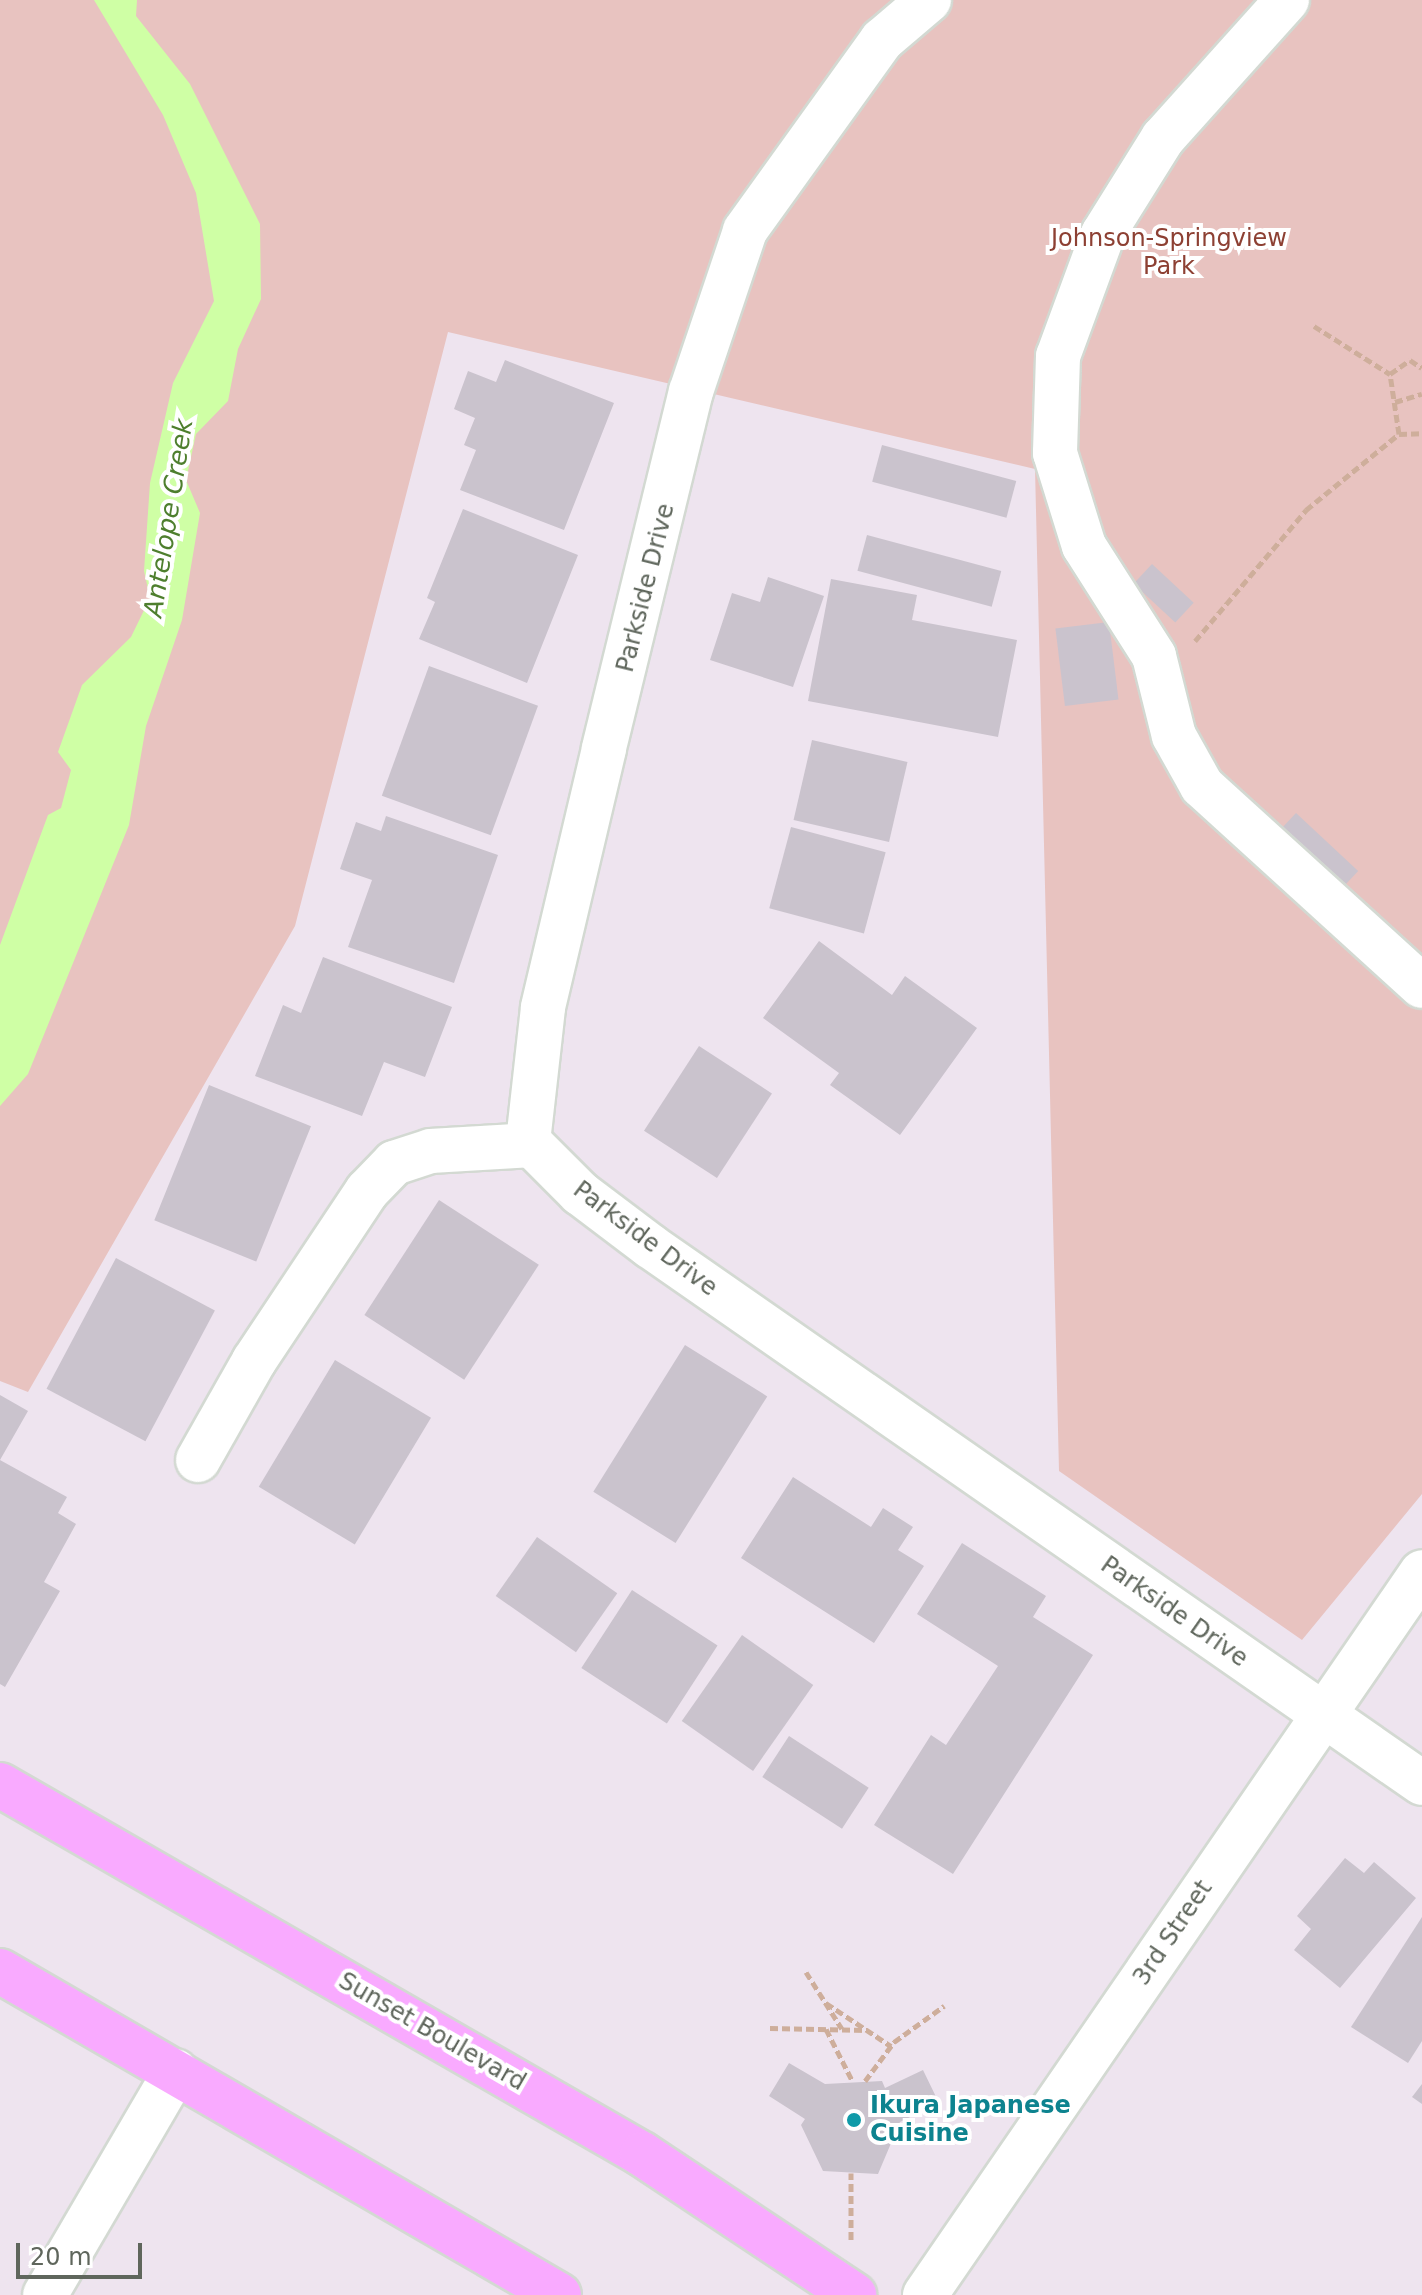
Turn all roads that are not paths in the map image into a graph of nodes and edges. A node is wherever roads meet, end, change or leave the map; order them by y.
1 (929, 0) edge
2 (1287, 0) edge
3 (1422, 986) edge
4 (532, 1145) junction
5 (198, 1460) dead end
6 (1422, 1572) edge
7 (1321, 1713) junction
8 (1422, 1783) edge
9 (0, 1785) edge
10 (0, 1971) edge
11 (176, 2071) junction
12 (536, 2289) edge
13 (45, 2295) edge
14 (854, 2295) edge
15 (925, 2295) edge

1 - 4 street, Parkside Drive
2 - 3 street
4 - 5 street
4 - 7 street, Parkside Drive
6 - 7 street, 3rd Street
7 - 8 street, Parkside Drive
7 - 15 street, 3rd Street
9 - 14 main road, Sunset Boulevard
10 - 11 main road
11 - 12 main road
11 - 13 street

